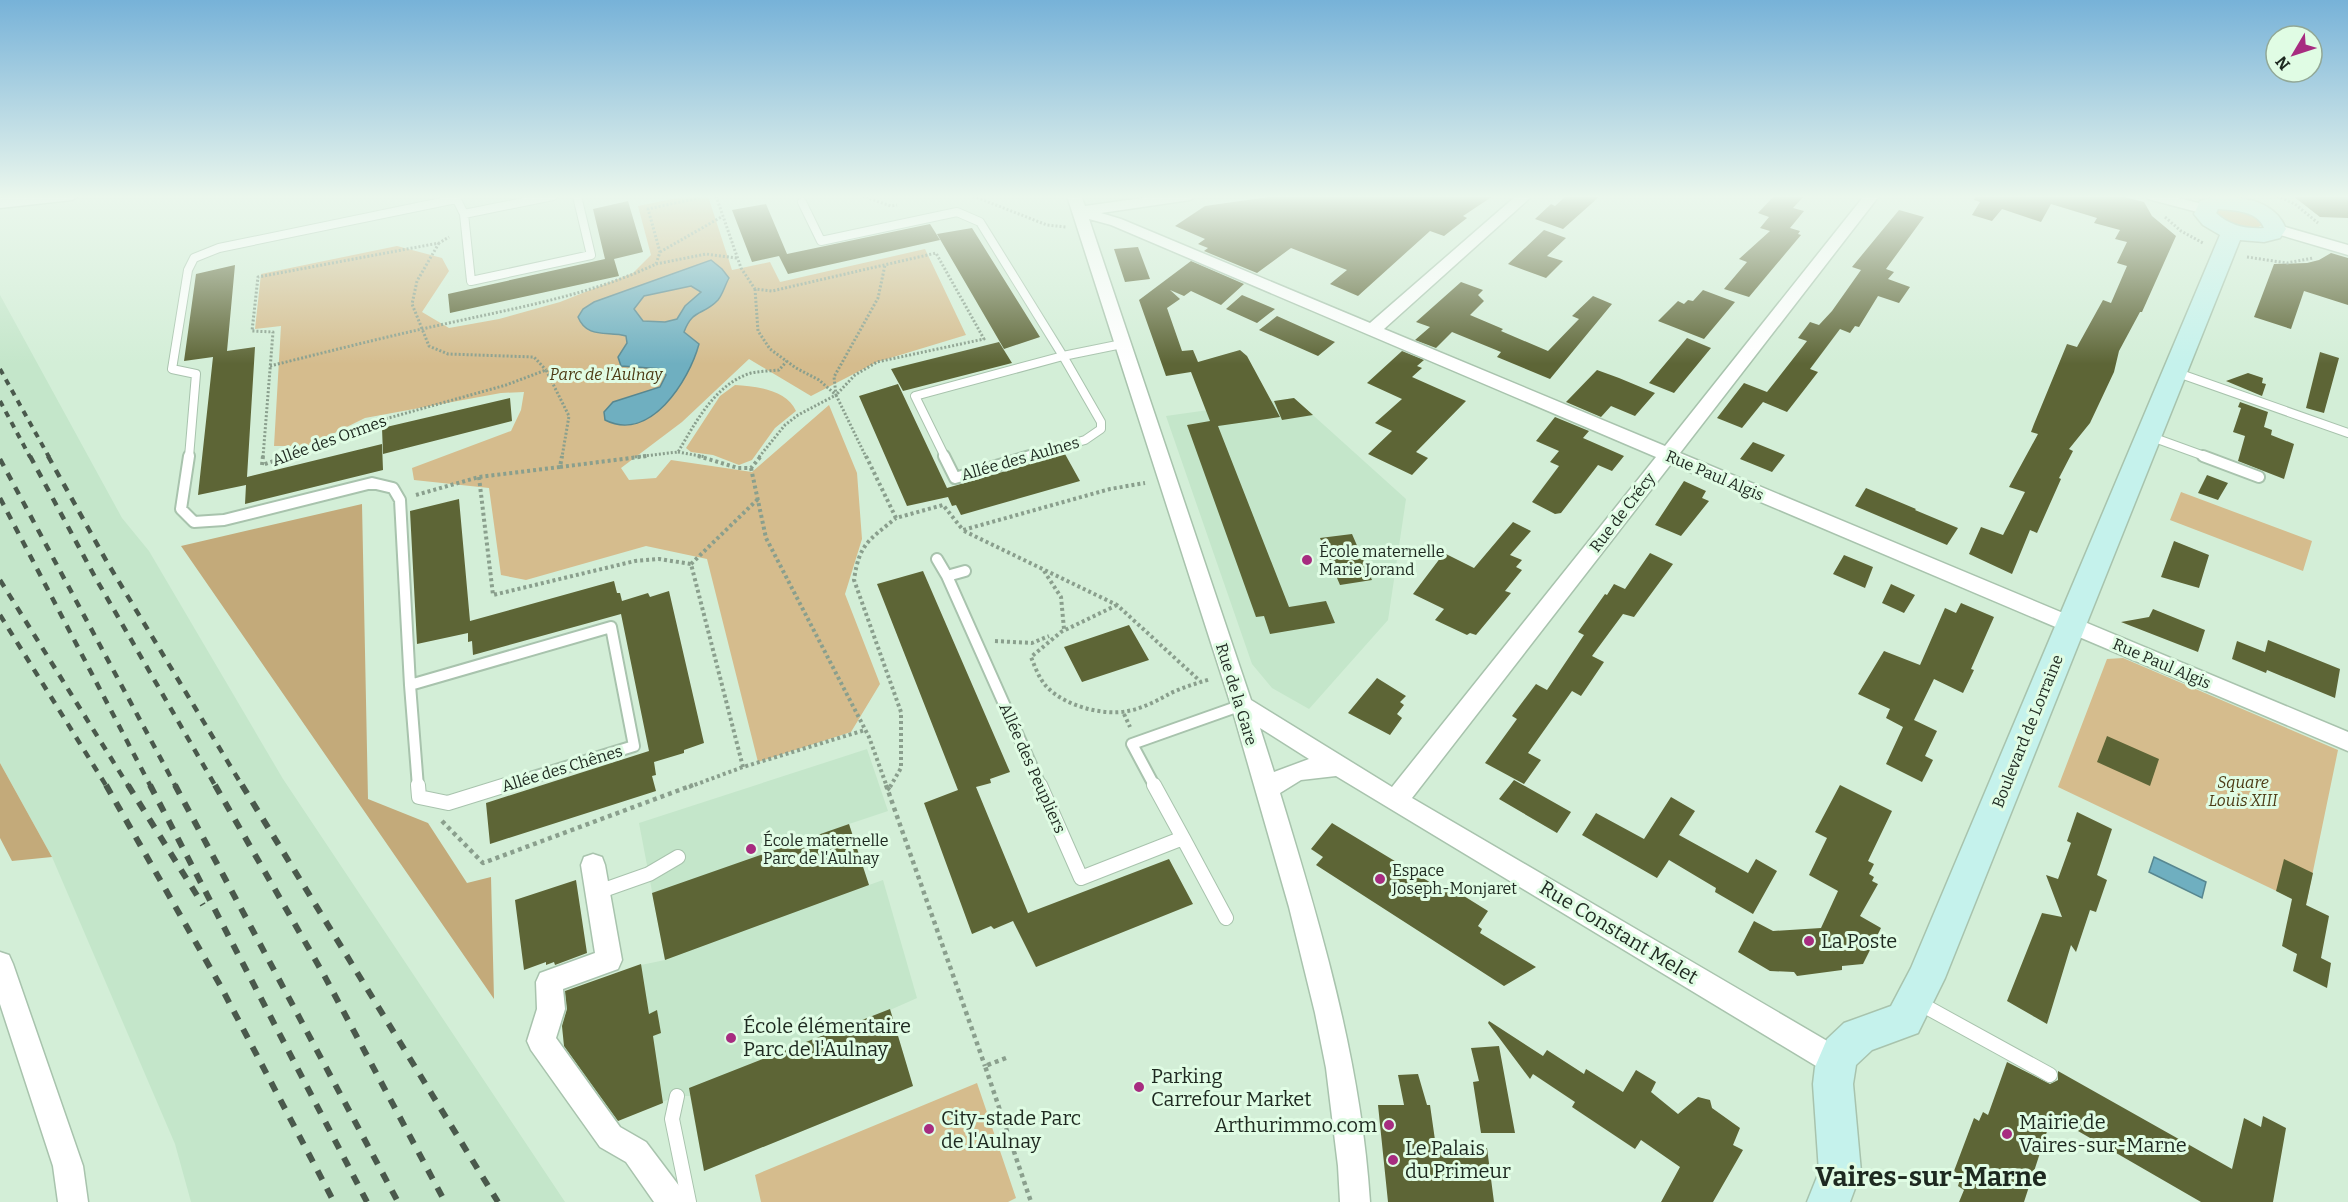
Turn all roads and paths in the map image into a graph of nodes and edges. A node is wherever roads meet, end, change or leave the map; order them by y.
1 (209, 252) edge
2 (391, 252) edge
3 (434, 252) edge
4 (468, 252) edge
5 (590, 252) edge
6 (716, 252) edge
7 (717, 252) edge
8 (999, 252) edge
9 (1092, 252) edge
10 (1187, 252) edge
11 (1461, 252) edge
12 (1828, 252) edge
13 (2224, 252) edge
14 (2256, 252) edge
15 (2329, 252) edge
16 (738, 258) dead end
17 (656, 264) dead end
18 (885, 265) dead end
19 (755, 289) dead end
20 (423, 328) junction
21 (1372, 330) junction
22 (1122, 344) junction
23 (1064, 356) junction
24 (787, 362) junction
25 (270, 366) junction
26 (546, 370) junction
27 (2175, 372) junction
28 (836, 395) junction
29 (2348, 433) edge
30 (2149, 436) junction
31 (678, 452) junction
32 (1667, 455) junction
33 (560, 467) junction
34 (751, 468) junction
35 (479, 477) junction
36 (2259, 477) dead end
37 (758, 499) junction
38 (400, 500) junction
39 (896, 518) dead end
40 (963, 530) dead end
41 (937, 559) dead end
42 (691, 564) junction
43 (1042, 568) junction
44 (965, 571) dead end
45 (947, 576) junction
46 (1117, 604) junction
47 (2071, 625) junction
48 (1064, 629) junction
49 (987, 643) dead end
50 (1232, 675) junction
51 (1200, 681) junction
52 (410, 685) junction
53 (1242, 705) junction
54 (866, 730) junction
55 (2348, 742) edge
56 (1341, 766) junction
57 (743, 767) junction
58 (887, 790) junction
59 (1266, 791) junction
60 (419, 797) junction
61 (1396, 800) junction
62 (1183, 838) junction
63 (678, 857) dead end
64 (593, 865) dead end
65 (598, 892) junction
66 (1226, 918) dead end
67 (0, 964) edge
68 (6, 999) edge
69 (1914, 1000) junction
70 (1006, 1058) dead end
71 (1836, 1062) junction
72 (985, 1066) junction
73 (2050, 1075) dead end
74 (677, 1096) dead end
75 (73, 1202) edge
76 (672, 1202) edge
77 (689, 1202) edge
78 (1031, 1202) edge
79 (1354, 1202) edge
80 (1828, 1202) edge

1 - 38 lane
2 - 25 path, Allée des Ormes
3 - 20 path
4 - 5 lane
6 - 17 path
7 - 16 path
8 - 23 lane, Allée des Aulnes
9 - 22 street, Rue de la Gare
10 - 21 street, Rue Paul Algis
11 - 21 street
12 - 32 street, Rue de Crécy
13 - 27 main road, Boulevard de Lorraine
14 - 15 path
18 - 28 path
19 - 24 path
20 - 25 path
20 - 26 path
21 - 32 street, Rue Paul Algis
22 - 23 lane, Allée des Aulnes
22 - 50 street, Rue de la Gare
23 - 23 lane, Allée des Aulnes
24 - 28 path
24 - 31 path
25 - 26 path, Allée des Ormes
26 - 33 path
27 - 29 lane
27 - 30 main road, Boulevard de Lorraine
28 - 34 path
30 - 36 lane
30 - 47 main road, Boulevard de Lorraine
31 - 33 path
31 - 34 path
32 - 47 street, Rue Paul Algis
32 - 61 street, Rue de Crécy
33 - 35 path
34 - 37 path
35 - 38 path
35 - 42 path
37 - 42 path
37 - 54 path
38 - 52 lane
39 - 58 path
40 - 43 path
41 - 45 lane
42 - 57 path
43 - 46 path
43 - 48 path
44 - 45 lane
45 - 62 lane, Allée des Peupliers
46 - 48 path
46 - 51 path
47 - 55 street, Rue Paul Algis
47 - 69 main road, Boulevard de Lorraine
48 - 49 path
48 - 51 path
50 - 51 path
50 - 53 street, Rue de la Gare
52 - 60 lane
52 - 60 lane, Allée des Chênes
53 - 56 street, Rue Constant Melet
53 - 59 street, Rue de la Gare
53 - 62 lane
54 - 57 path
54 - 58 path
56 - 59 street
56 - 61 street, Rue Constant Melet
57 - 60 path
58 - 72 path
59 - 79 street, Rue de la Gare
61 - 71 street, Rue Constant Melet
62 - 66 lane
63 - 65 lane
64 - 65 street
65 - 76 street
67 - 68 street
68 - 75 street
69 - 71 main road, Boulevard de Lorraine
69 - 73 lane
70 - 72 path
71 - 80 main road
72 - 78 path
74 - 77 lane

